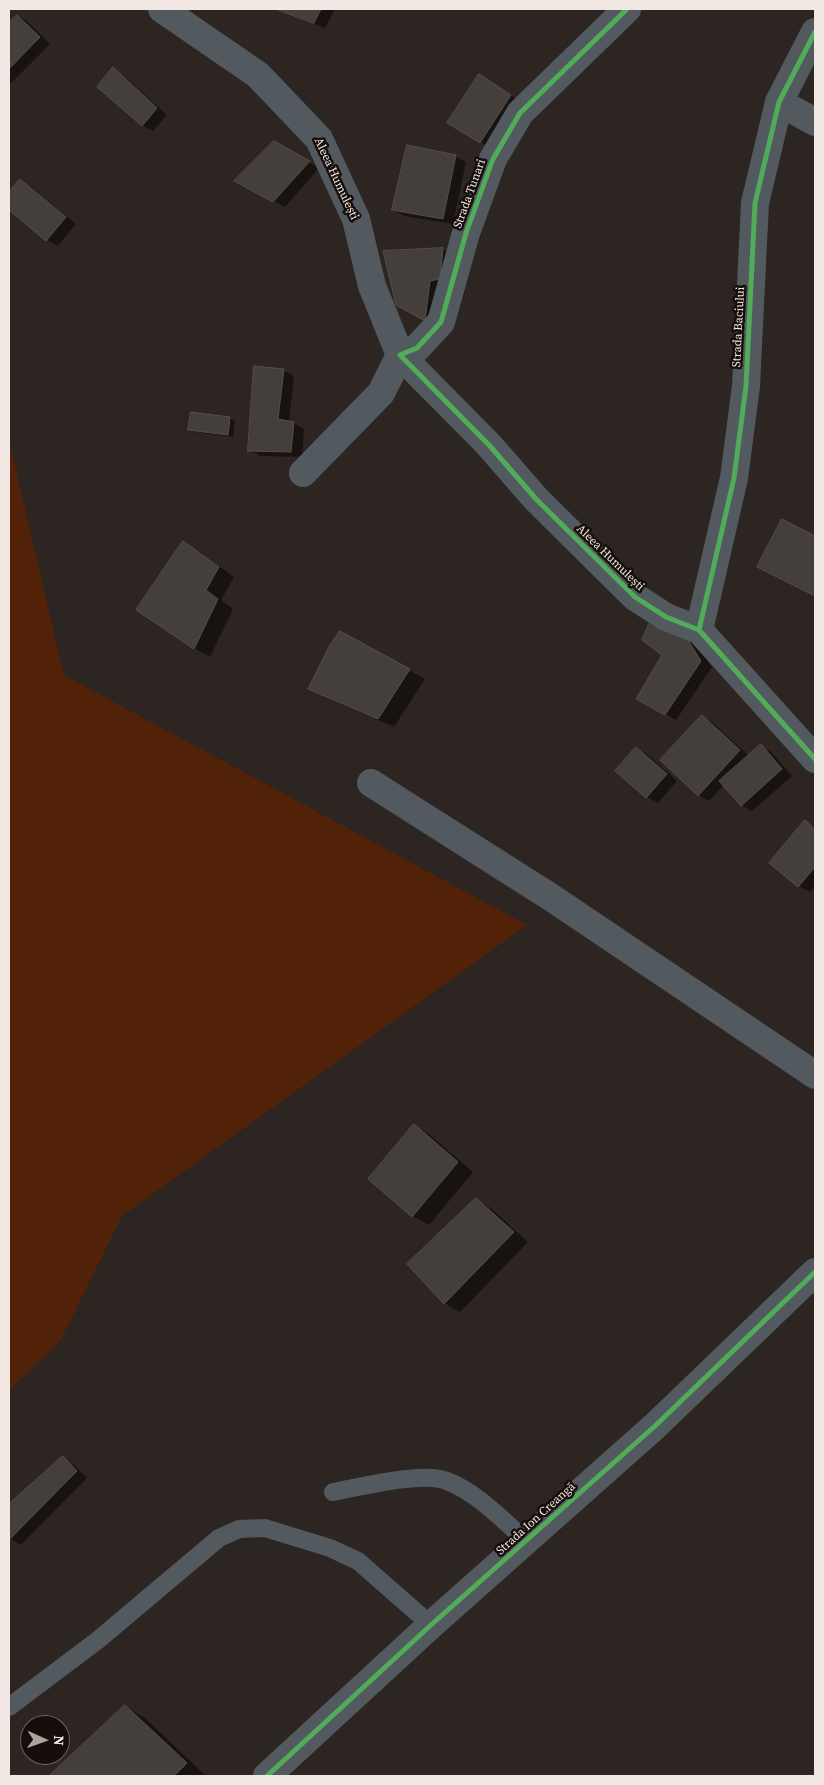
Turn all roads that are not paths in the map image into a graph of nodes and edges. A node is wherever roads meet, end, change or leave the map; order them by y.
1 (162, 9) edge
2 (627, 9) edge
3 (815, 32) edge
4 (778, 102) junction
5 (815, 122) edge
6 (400, 355) junction
7 (303, 473) dead end
8 (698, 630) junction
9 (815, 759) edge
10 (371, 783) dead end
11 (815, 1075) edge
12 (815, 1272) edge
13 (333, 1492) dead end
14 (527, 1541) junction
15 (431, 1625) junction
16 (9, 1707) edge
17 (266, 1776) edge

1 - 6 street, Aleea Humulești
2 - 6 street, Strada Tunari
3 - 4 street, Strada Baciului
4 - 5 street
4 - 8 street, Strada Baciului
6 - 7 street
6 - 8 street, Aleea Humulești
8 - 9 street, Aleea Humulești
10 - 11 street
12 - 14 street, Strada Ion Creangă
13 - 14 lane
14 - 15 street, Strada Ion Creangă
15 - 16 lane
15 - 17 street, Strada Ion Creangă

